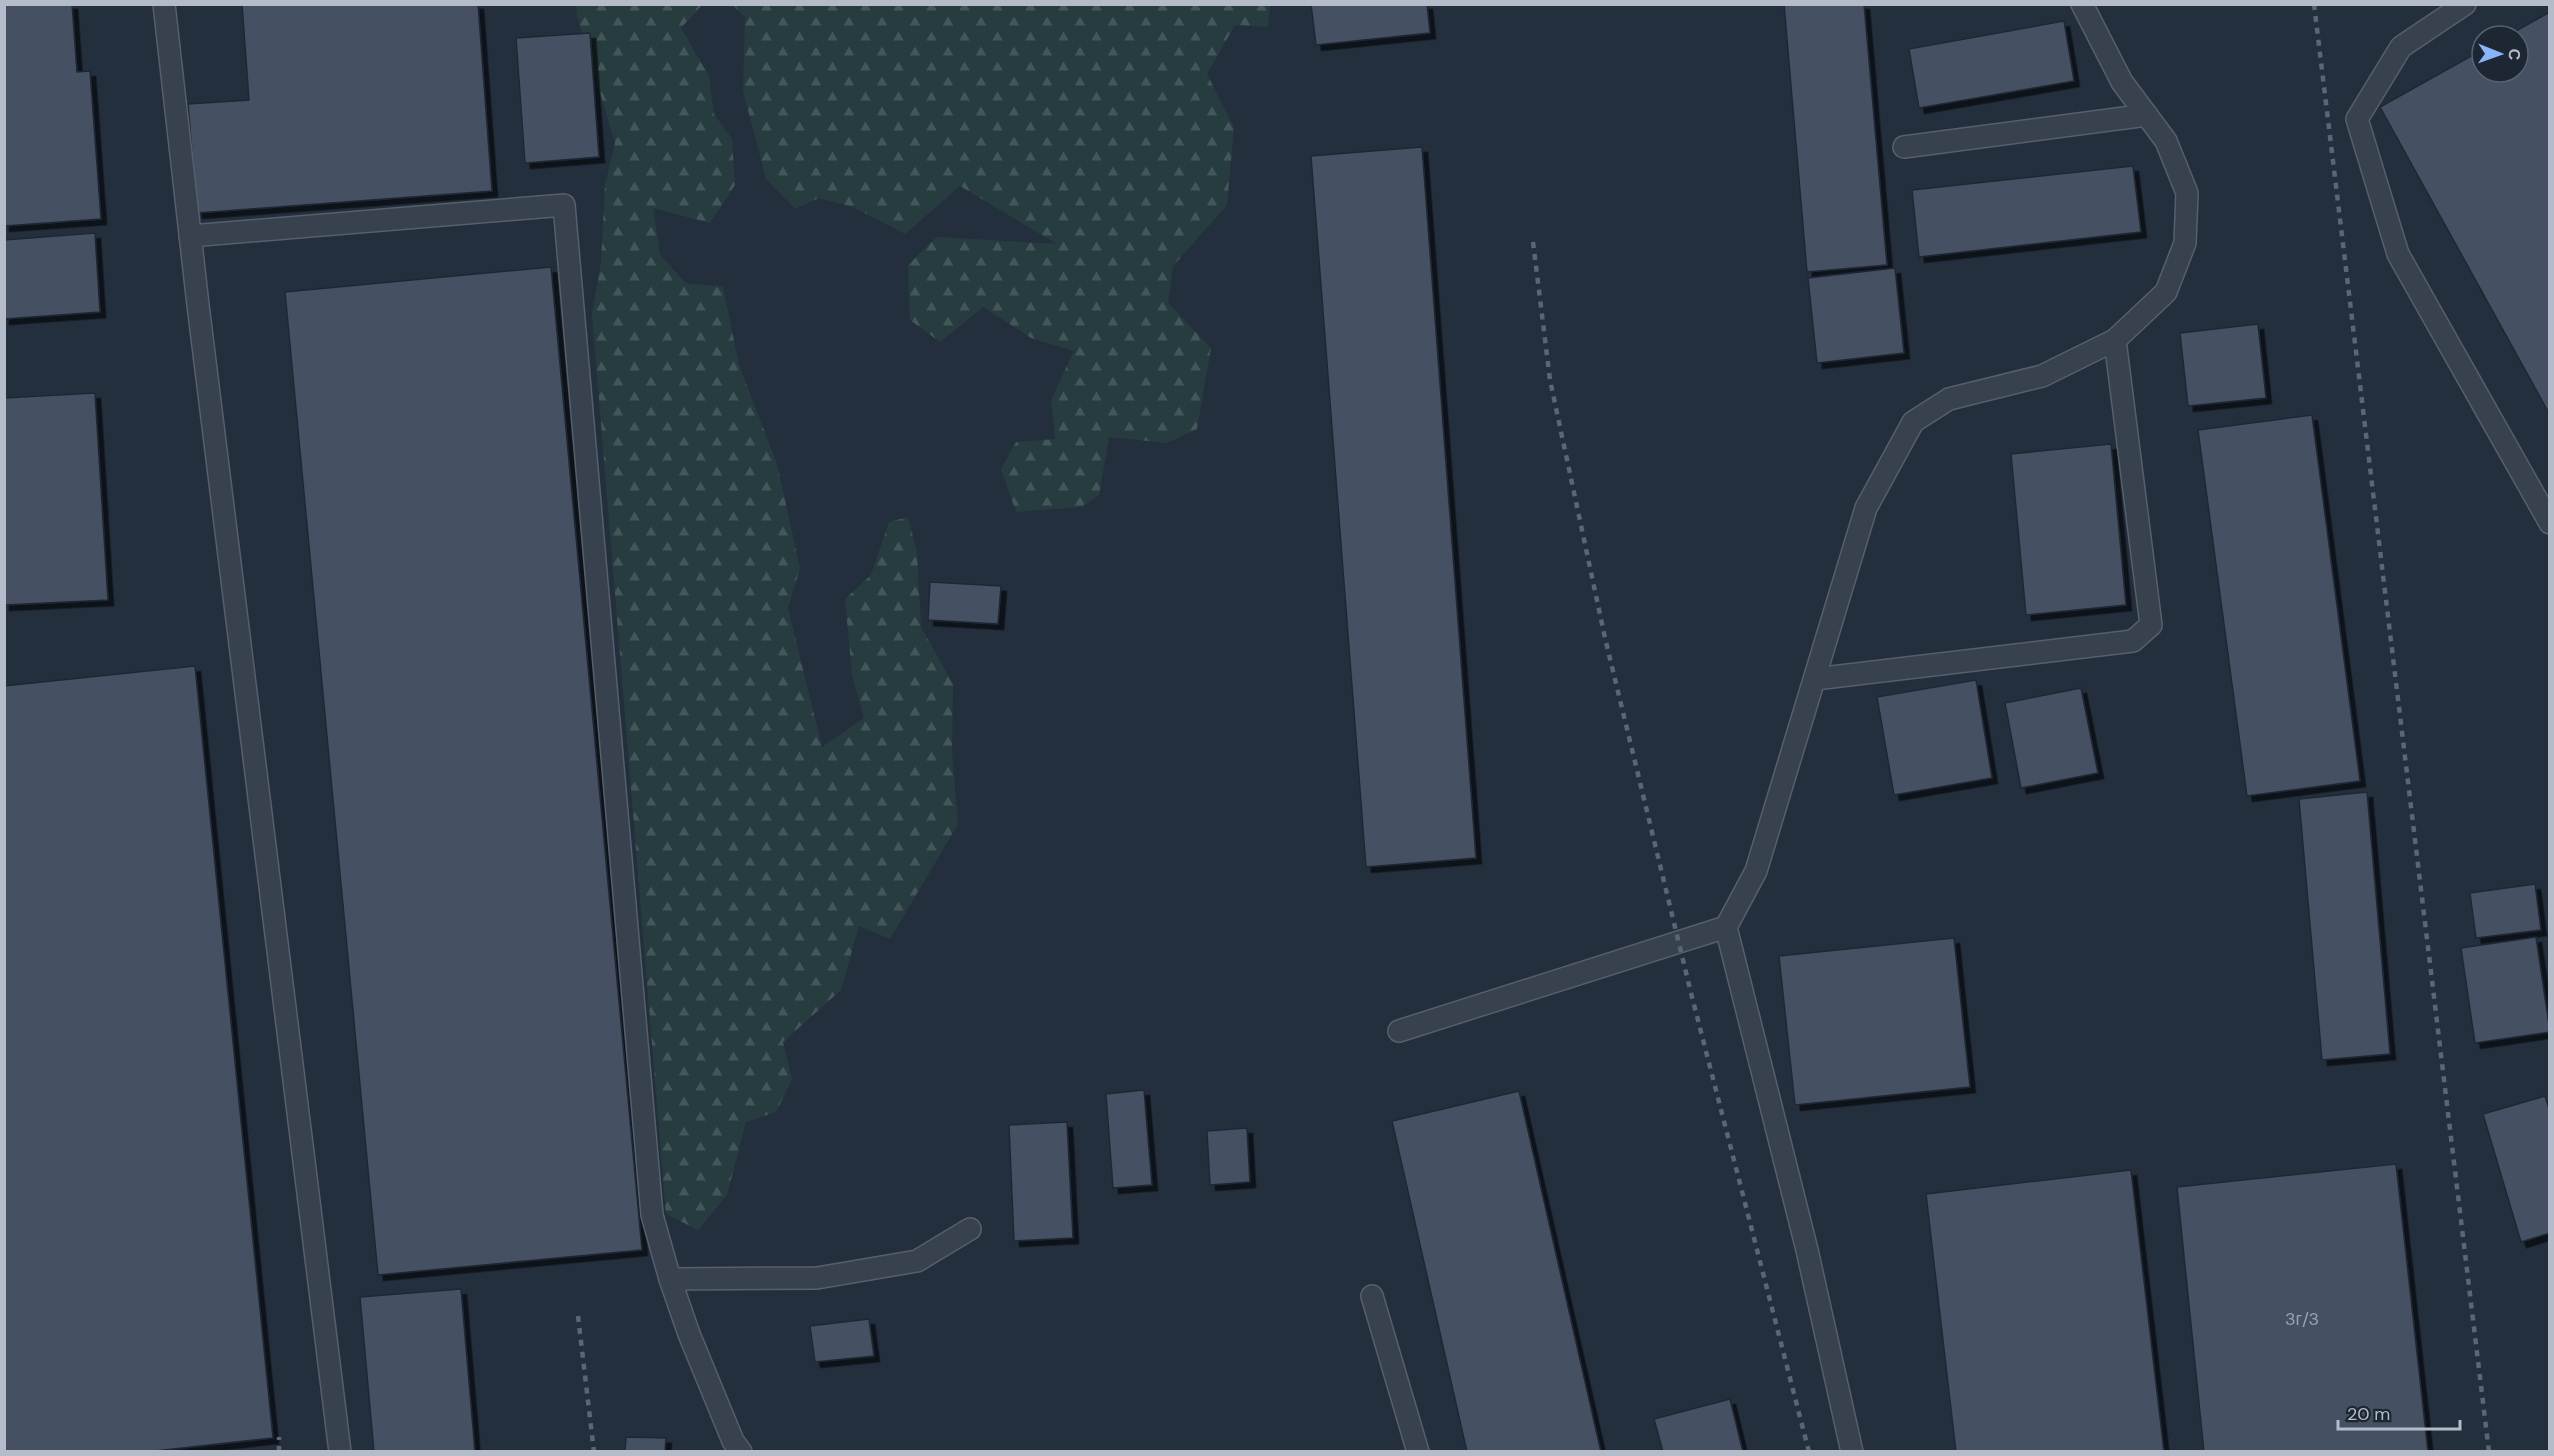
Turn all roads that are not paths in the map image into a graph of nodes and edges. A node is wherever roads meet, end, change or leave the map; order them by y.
1 (164, 4) edge
2 (2082, 4) edge
3 (2465, 4) edge
4 (2147, 115) junction
5 (1904, 147) dead end
6 (190, 236) junction
7 (2115, 339) junction
8 (2550, 523) edge
9 (1815, 679) junction
10 (1726, 927) junction
11 (1399, 1031) dead end
12 (970, 1229) dead end
13 (670, 1279) junction
14 (1372, 1296) dead end
15 (340, 1452) edge
16 (741, 1452) edge
17 (1418, 1452) edge
18 (1852, 1452) edge

1 - 6 lane
2 - 4 lane
3 - 8 lane
4 - 5 lane
4 - 7 lane
6 - 13 lane
6 - 15 lane
7 - 9 lane
7 - 9 lane
9 - 10 lane
10 - 11 lane
10 - 18 lane
12 - 13 lane
13 - 16 lane
14 - 17 lane

